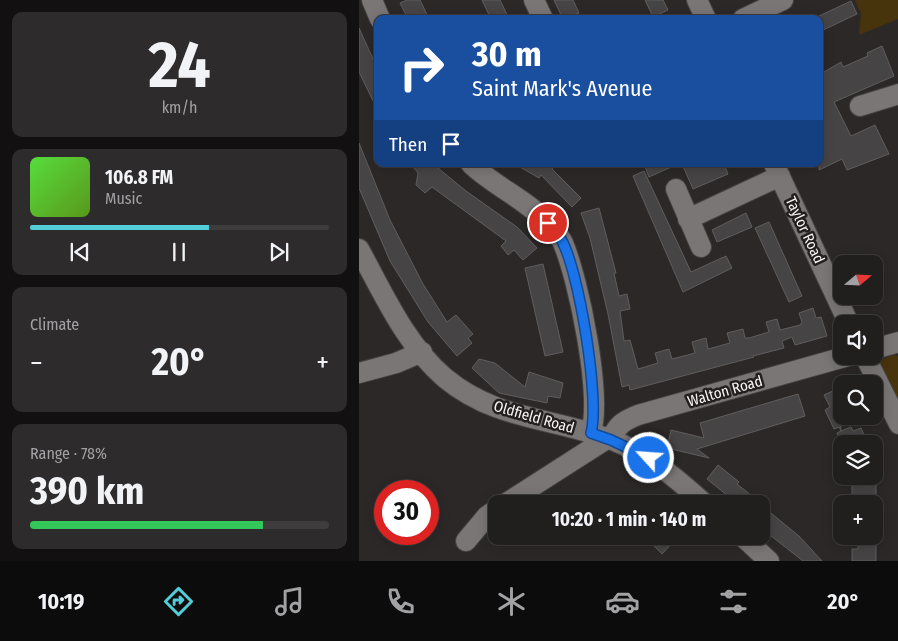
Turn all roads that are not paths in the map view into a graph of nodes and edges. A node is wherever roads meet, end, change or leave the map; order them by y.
1 (372, 0) edge
2 (534, 0) edge
3 (697, 0) edge
4 (783, 0) edge
5 (378, 15) edge
6 (541, 15) edge
7 (704, 15) edge
8 (751, 15) edge
9 (898, 94) edge
10 (860, 106) dead end
11 (475, 167) edge
12 (777, 170) edge
13 (676, 190) dead end
14 (688, 219) junction
15 (701, 248) dead end
16 (359, 249) edge
17 (845, 315) edge
18 (898, 342) edge
19 (883, 346) edge
20 (422, 352) junction
21 (833, 360) edge
22 (869, 365) edge
23 (359, 373) edge
24 (898, 424) edge
25 (604, 437) junction
26 (518, 495) edge
27 (696, 495) edge
28 (488, 515) edge
29 (466, 541) dead end
30 (751, 545) edge
31 (769, 561) edge

1 - 5 street
2 - 6 street
3 - 7 street
4 - 8 street
9 - 10 street
11 - 25 street
12 - 14 street
12 - 17 street, Taylor Road
13 - 14 street
14 - 15 street
16 - 20 street, Oldfield Road
18 - 19 street
20 - 23 street
20 - 25 street, Oldfield Road
21 - 25 street, Walton Road
22 - 24 street
25 - 26 street
25 - 27 street, Oldfield Road
28 - 29 street
30 - 31 street

